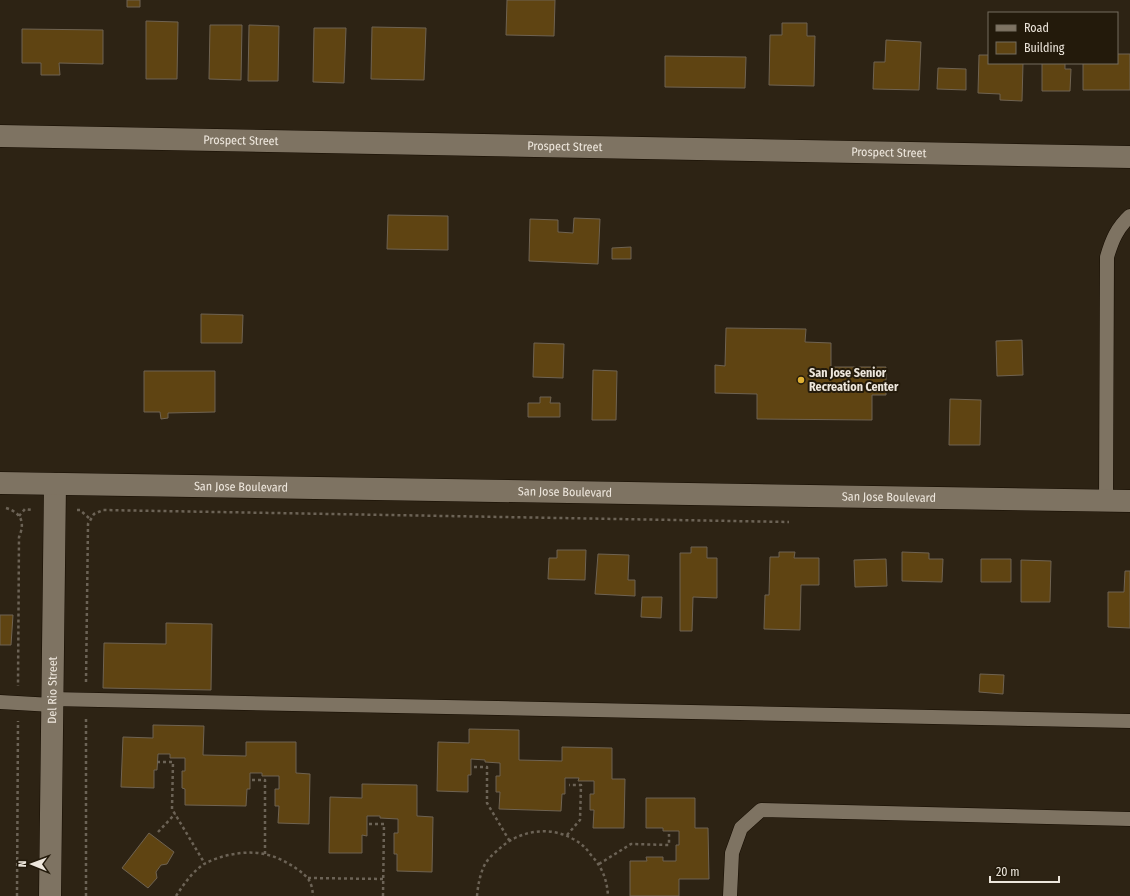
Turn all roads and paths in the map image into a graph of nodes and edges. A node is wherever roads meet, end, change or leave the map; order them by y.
1 (0, 136) edge
2 (1130, 157) edge
3 (1130, 216) edge
4 (0, 483) edge
5 (55, 484) junction
6 (1106, 500) junction
7 (1130, 501) edge
8 (789, 522) dead end
9 (86, 700) junction
10 (0, 702) edge
11 (51, 702) junction
12 (1130, 721) edge
13 (157, 762) dead end
14 (474, 767) dead end
15 (252, 780) dead end
16 (569, 785) dead end
17 (175, 814) junction
18 (1130, 819) edge
19 (369, 824) dead end
20 (158, 832) dead end
21 (669, 834) dead end
22 (567, 836) junction
23 (509, 840) junction
24 (265, 854) junction
25 (205, 864) junction
26 (599, 864) junction
27 (308, 878) junction
28 (384, 879) junction
29 (50, 896) edge
30 (86, 896) edge
31 (176, 896) edge
32 (313, 896) edge
33 (383, 896) edge
34 (477, 896) edge
35 (608, 896) edge
36 (730, 896) edge

1 - 2 street, Prospect Street
3 - 6 lane
4 - 5 street, San Jose Boulevard
5 - 6 street, San Jose Boulevard
5 - 11 street, Del Rio Street
6 - 7 street, San Jose Boulevard
8 - 9 path
9 - 11 lane
9 - 12 lane
9 - 30 path
10 - 11 lane
11 - 29 street, Del Rio Street
13 - 17 path
14 - 23 path
15 - 24 path
16 - 22 path
17 - 20 path
17 - 25 path
18 - 36 lane
19 - 28 path
21 - 26 path
22 - 23 path
22 - 26 path
23 - 34 path
24 - 25 path
24 - 27 path
25 - 31 path
26 - 35 path
27 - 28 path
27 - 32 path
28 - 33 path

